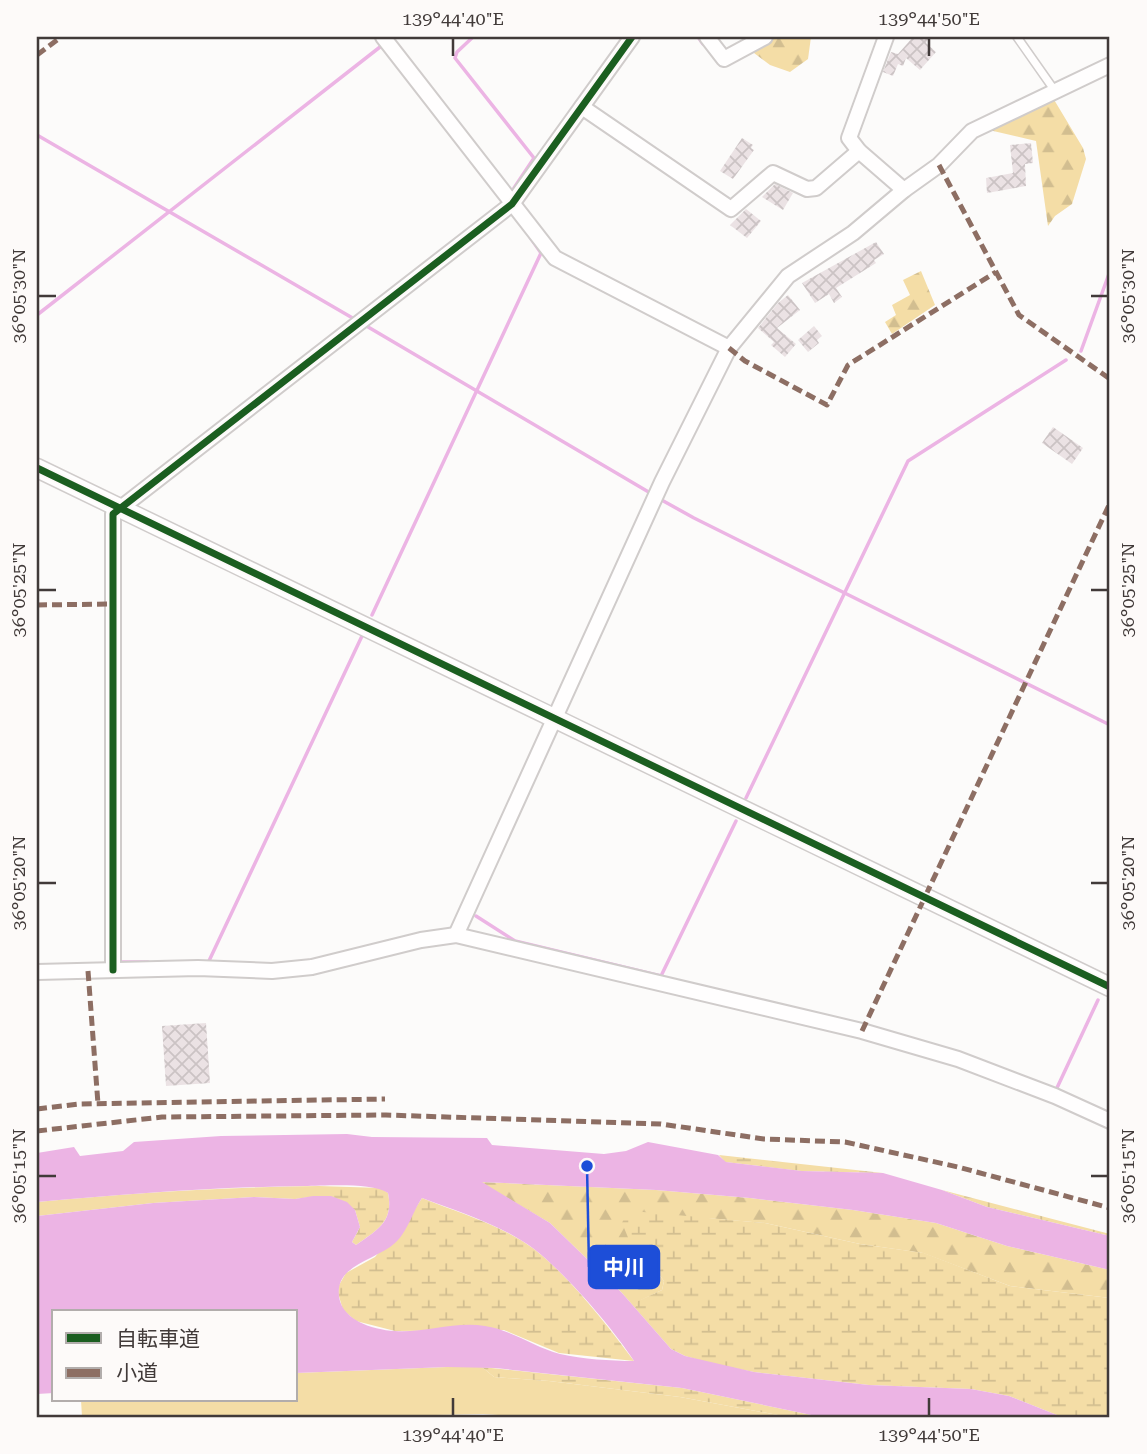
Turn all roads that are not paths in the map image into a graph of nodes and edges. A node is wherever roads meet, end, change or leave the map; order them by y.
1 (383, 37) edge
2 (632, 37) edge
3 (707, 37) edge
4 (765, 37) edge
5 (886, 37) edge
6 (1017, 37) edge
7 (1110, 65) edge
8 (1055, 92) junction
9 (582, 107) junction
10 (859, 151) junction
11 (905, 190) junction
12 (512, 204) junction
13 (729, 348) junction
14 (37, 468) edge
15 (120, 507) junction
16 (555, 717) junction
17 (456, 935) junction
18 (113, 970) junction
19 (37, 972) edge
20 (1110, 987) edge
21 (1110, 1121) edge

1 - 12 street
2 - 9 street
3 - 4 street
5 - 10 street
6 - 8 lane
7 - 8 street
8 - 11 street
9 - 10 street
9 - 12 street
10 - 11 street
11 - 13 street
12 - 13 street
12 - 15 street
13 - 16 street
14 - 15 street
15 - 16 street
15 - 18 street
16 - 17 street
16 - 20 street
17 - 18 street
17 - 21 street
18 - 19 street

